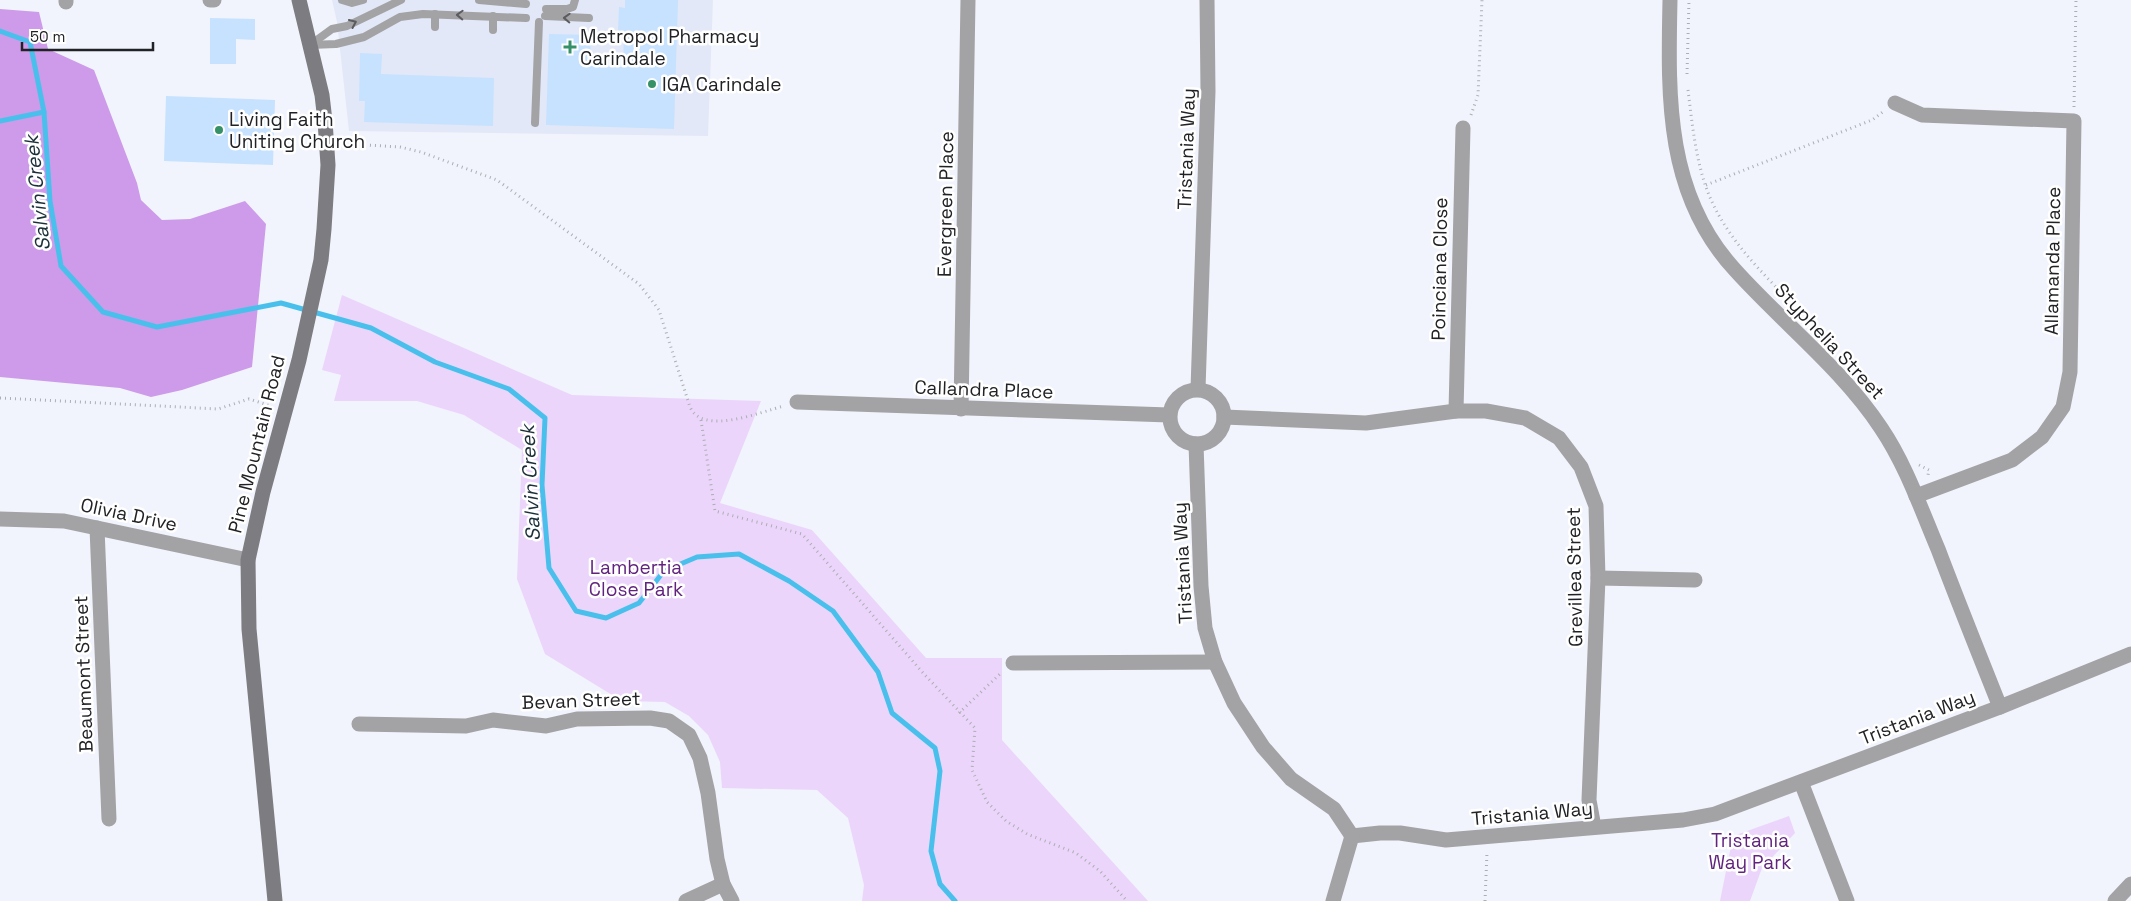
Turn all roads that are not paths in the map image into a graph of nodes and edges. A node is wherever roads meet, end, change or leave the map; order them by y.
1 (299, 0) edge
2 (342, 0) edge
3 (363, 0) edge
4 (401, 0) edge
5 (479, 0) edge
6 (575, 0) edge
7 (968, 0) edge
8 (1207, 0) edge
9 (1670, 0) edge
10 (526, 4) dead end
11 (435, 14) junction
12 (493, 16) junction
13 (543, 16) junction
14 (526, 18) dead end
15 (590, 18) dead end
16 (435, 26) dead end
17 (493, 30) dead end
18 (310, 45) junction
19 (1895, 103) road end
20 (536, 123) dead end
21 (1462, 128) road end
22 (1198, 389) junction
23 (797, 402) road end
24 (961, 409) junction
25 (1456, 411) junction
26 (1169, 415) junction
27 (1224, 417) junction
28 (1196, 444) junction
29 (1916, 496) junction
30 (0, 519) edge
31 (97, 528) junction
32 (248, 560) junction
33 (1598, 578) junction
34 (1695, 580) dead end
35 (2131, 654) edge
36 (1215, 662) junction
37 (1013, 663) road end
38 (2000, 707) junction
39 (359, 724) dead end
40 (1800, 782) junction
41 (109, 819) dead end
42 (1594, 827) junction
43 (1352, 836) junction
44 (723, 884) junction
45 (2131, 884) edge
46 (275, 901) edge
47 (686, 901) edge
48 (732, 901) edge
49 (1333, 901) edge
50 (1848, 901) edge
51 (2114, 901) edge

1 - 18 street, Pine Mountain Road
2 - 3 lane
18 -> 4 lane
5 - 10 lane
6 - 13 lane
7 - 24 street, Evergreen Place
8 - 22 street, Tristania Way
9 - 29 street, Styphelia Street
12 -> 11 lane
11 - 16 lane
11 - 18 lane
12 - 14 lane
12 - 17 lane
15 -> 13 lane
13 - 20 lane
18 - 32 street, Pine Mountain Road
19 - 29 street, Allamanda Place
21 - 25 street, Poinciana Close
22 - 26 street
22 - 27 street
23 - 24 street, Callandra Place
24 - 26 street, Callandra Place
25 - 27 street, Grevillea Street
25 - 33 street, Grevillea Street
26 - 28 street
27 - 28 street
28 - 36 street, Tristania Way
29 - 38 street, Styphelia Street
30 - 31 street, Olivia Drive
31 - 32 street, Olivia Drive
31 - 41 street, Beaumont Street
32 - 46 street, Pine Mountain Road
33 - 34 street
33 - 42 street, Grevillea Street
35 - 38 street, Tristania Way
36 - 37 street
36 - 43 street, Tristania Way
38 - 40 street, Tristania Way
39 - 44 street, Bevan Street
40 - 42 street, Tristania Way
40 - 50 street
42 - 43 street, Tristania Way
43 - 49 street
44 - 47 street
44 - 48 street, Bevan Street
45 - 51 street

